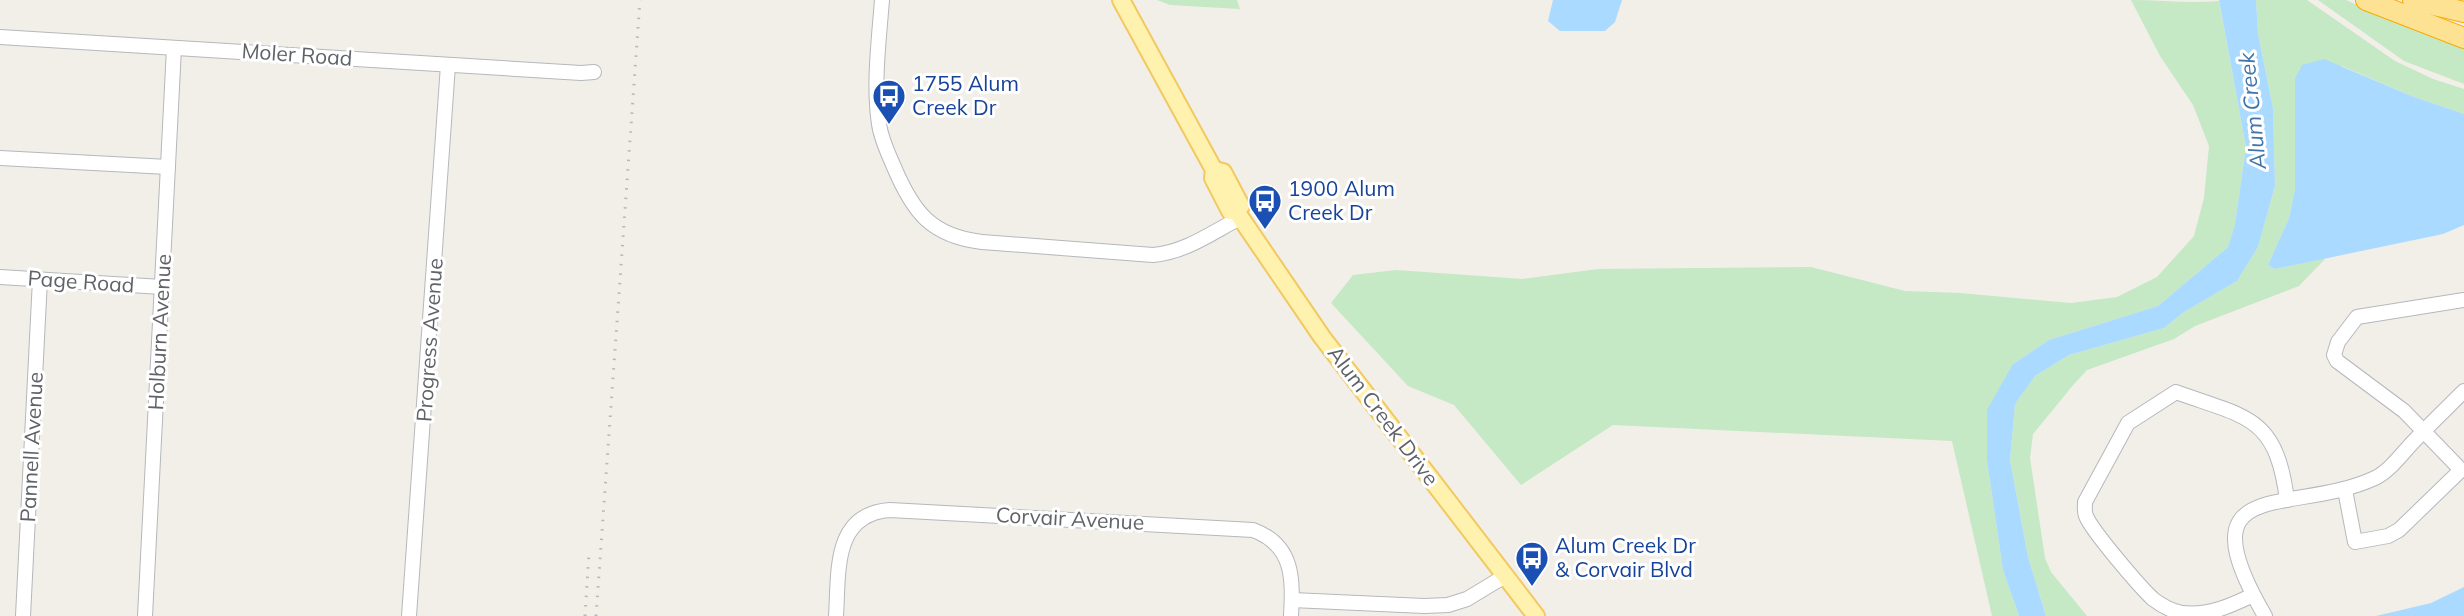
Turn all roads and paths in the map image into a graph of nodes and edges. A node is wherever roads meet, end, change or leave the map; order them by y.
1 (882, 0) edge
2 (1121, 0) edge
3 (2366, 0) edge
4 (2412, 0) edge
5 (2464, 12) edge
6 (0, 37) edge
7 (2464, 38) edge
8 (174, 48) junction
9 (448, 65) junction
10 (594, 72) dead end
11 (0, 158) edge
12 (168, 167) junction
13 (1238, 214) junction
14 (0, 277) edge
15 (40, 279) junction
16 (162, 287) junction
17 (2464, 300) edge
18 (2464, 392) edge
19 (2424, 430) junction
20 (2345, 490) junction
21 (2287, 500) junction
22 (1505, 576) junction
23 (2253, 595) junction
24 (1292, 600) junction
25 (23, 616) edge
26 (145, 616) edge
27 (409, 616) edge
28 (836, 616) edge
29 (1292, 616) edge
30 (1536, 616) edge
31 (2265, 616) edge

1 - 13 street
2 - 13 main road, Alum Creek Drive
3 - 7 highway
4 - 5 highway
6 - 8 street, Moler Road
8 - 9 street, Moler Road
8 - 12 street, Holburn Avenue
9 - 10 street, Moler Road
9 - 27 street, Progress Avenue
11 - 12 street
12 - 16 street, Holburn Avenue
13 - 22 main road, Alum Creek Drive
14 - 15 street, Page Road
15 - 16 street, Page Road
15 - 25 street, Pannell Avenue
16 - 26 street, Holburn Avenue
17 - 19 street
18 - 19 street
19 - 20 street
19 - 20 street
20 - 21 street
21 - 23 street
21 - 23 street
22 - 24 street
22 - 30 main road, Alum Creek Drive
23 - 31 street
24 - 28 street, Corvair Avenue
24 - 29 street

